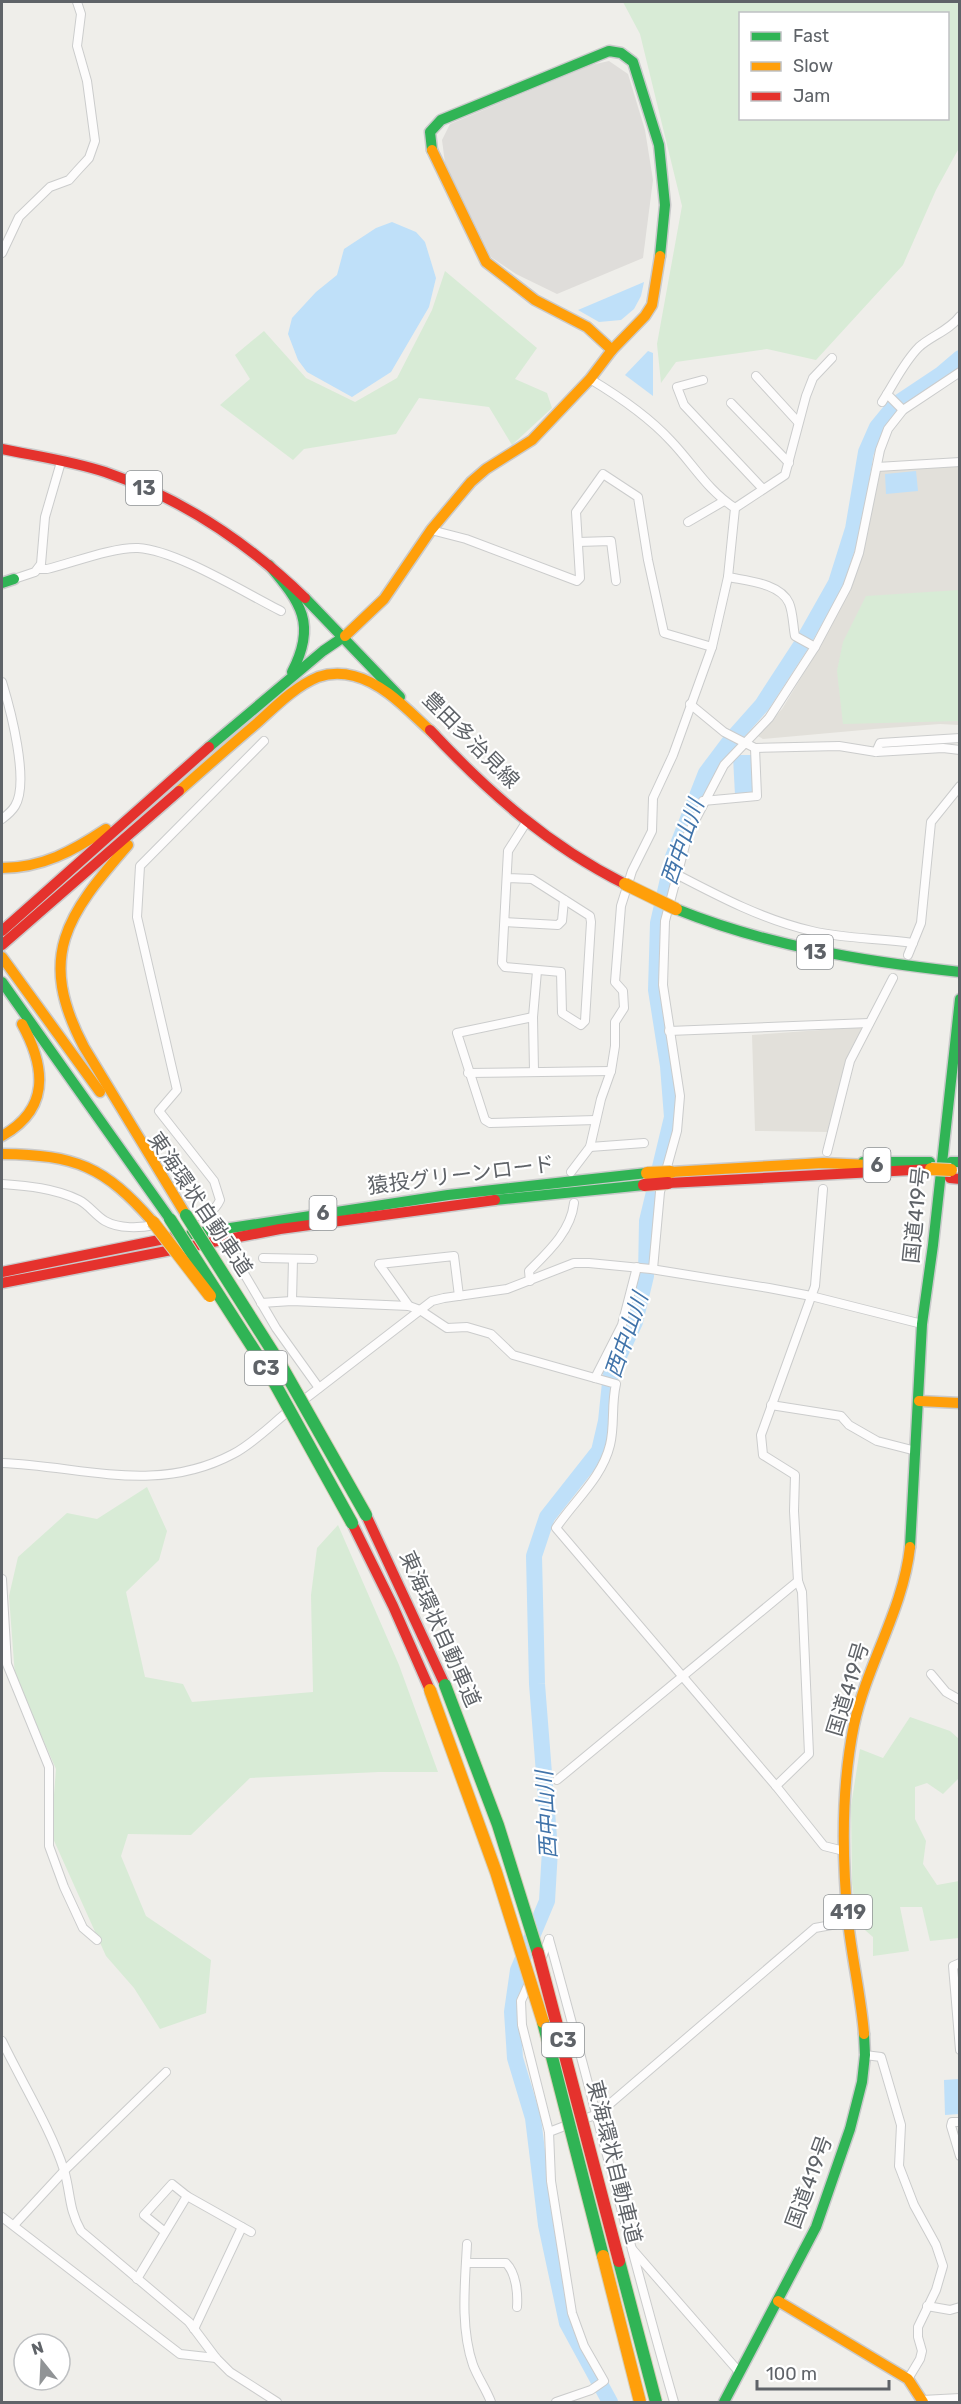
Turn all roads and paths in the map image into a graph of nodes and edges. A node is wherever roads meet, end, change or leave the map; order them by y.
1 (77, 2) edge
2 (2, 253) edge
3 (960, 316) edge
4 (612, 350) junction
5 (832, 358) dead end
6 (960, 372) edge
7 (756, 376) dead end
8 (590, 379) junction
9 (703, 380) dead end
10 (731, 403) dead end
11 (901, 409) junction
12 (798, 422) junction
13 (2, 449) edge
14 (60, 462) junction
15 (960, 462) edge
16 (789, 463) junction
17 (877, 466) junction
18 (763, 489) junction
19 (724, 501) junction
20 (735, 508) junction
21 (688, 522) dead end
22 (431, 530) junction
23 (578, 542) junction
24 (269, 565) junction
25 (38, 569) junction
26 (728, 577) junction
27 (14, 579) joint
28 (616, 580) dead end
29 (2, 583) edge
30 (281, 611) dead end
31 (345, 636) junction
32 (813, 646) junction
33 (712, 647) junction
34 (2, 682) edge
35 (285, 691) junction
36 (690, 704) junction
37 (435, 735) junction
38 (960, 738) edge
39 (264, 741) dead end
40 (742, 742) junction
41 (755, 748) junction
42 (960, 750) edge
43 (876, 752) junction
44 (960, 786) edge
45 (149, 800) junction
46 (704, 801) junction
47 (158, 811) junction
48 (2, 819) edge
49 (527, 821) junction
50 (2, 868) edge
51 (676, 874) junction
52 (507, 878) junction
53 (564, 900) junction
54 (504, 922) junction
55 (2, 931) edge
56 (913, 943) junction
57 (2, 945) edge
58 (908, 955) dead end
59 (2, 958) edge
60 (537, 971) junction
61 (960, 972) edge
62 (893, 978) dead end
63 (2, 982) edge
64 (2, 996) edge
65 (960, 999) edge
66 (533, 1017) junction
67 (869, 1023) junction
68 (669, 1031) junction
69 (534, 1071) junction
70 (611, 1071) junction
71 (468, 1073) junction
72 (596, 1120) junction
73 (2, 1136) edge
74 (644, 1143) dead end
75 (590, 1147) junction
76 (2, 1154) edge
77 (825, 1157) junction
78 (931, 1169) junction
79 (955, 1170) edge
80 (571, 1172) dead end
81 (669, 1178) junction
82 (645, 1179) junction
83 (2, 1184) edge
84 (823, 1189) dead end
85 (574, 1203) dead end
86 (186, 1215) junction
87 (231, 1253) dead end
88 (263, 1258) dead end
89 (293, 1259) junction
90 (313, 1259) dead end
91 (638, 1268) junction
92 (652, 1269) junction
93 (2, 1272) edge
94 (530, 1281) junction
95 (2, 1283) edge
96 (459, 1296) junction
97 (811, 1296) junction
98 (291, 1301) junction
99 (261, 1303) junction
100 (409, 1306) junction
101 (420, 1310) junction
102 (922, 1324) junction
103 (595, 1378) junction
104 (319, 1388) junction
105 (919, 1401) junction
106 (960, 1403) edge
107 (771, 1405) junction
108 (296, 1419) junction
109 (916, 1451) junction
110 (2, 1463) edge
111 (2, 1579) edge
112 (798, 1581) junction
113 (931, 1674) dead end
114 (681, 1677) junction
115 (960, 1700) edge
116 (557, 1780) dead end
117 (776, 1786) junction
118 (844, 1851) junction
119 (848, 1922) junction
120 (97, 1940) dead end
121 (960, 1963) edge
122 (958, 2015) edge
123 (2, 2042) edge
124 (960, 2050) edge
125 (865, 2055) junction
126 (166, 2072) dead end
127 (597, 2114) junction
128 (960, 2121) edge
129 (549, 2132) junction
130 (960, 2156) edge
131 (64, 2171) junction
132 (187, 2196) junction
133 (2, 2217) edge
134 (14, 2225) junction
135 (242, 2227) junction
136 (165, 2232) junction
137 (251, 2232) dead end
138 (467, 2244) dead end
139 (629, 2246) junction
140 (466, 2263) junction
141 (137, 2279) junction
142 (778, 2301) junction
143 (927, 2306) junction
144 (518, 2307) dead end
145 (960, 2307) edge
146 (194, 2329) junction
147 (216, 2358) junction
148 (740, 2373) junction
149 (908, 2379) junction
150 (960, 2398) edge
151 (923, 2401) edge
152 (277, 2403) edge
153 (491, 2403) edge
154 (556, 2403) edge
155 (640, 2403) edge
156 (656, 2403) edge
157 (674, 2403) edge
158 (724, 2403) edge

1 - 2 street
3 - 11 street
4 - 4 main road
4 - 8 main road
5 - 12 street
6 - 11 street
7 - 12 street
8 - 19 street
8 - 22 main road
9 - 18 street
10 - 16 street
11 - 17 street
12 - 16 street
13 - 14 main road, 豊田多治見線 / 13
14 - 24 main road, 豊田多治見線 / 13
14 - 25 street
15 - 17 street
16 - 18 street
17 - 32 street
18 - 20 street
19 - 20 street
19 - 21 street
20 - 26 street
22 - 23 street
22 - 31 main road
23 - 28 street
23 - 33 street
24 - 31 main road, 豊田多治見線 / 13
24 - 35 main road
25 - 27 street
25 - 30 street
26 - 32 street
26 - 33 street
27 - 29 main road
31 - 35 main road
31 - 37 main road, 豊田多治見線 / 13
32 - 40 street
33 - 36 street
34 - 48 street
35 - 37 main road
35 - 45 main road
35 - 47 main road
36 - 40 street
36 - 70 street
37 - 49 main road, 豊田多治見線 / 13
38 - 43 street
39 - 83 street
40 - 41 street
40 - 46 street
41 - 43 street
41 - 46 street
42 - 43 street
44 - 56 street
45 - 50 main road
45 - 55 main road
46 - 51 street
47 - 57 main road
47 - 86 main road
49 - 52 street
49 - 61 main road, 豊田多治見線 / 13, bridge
51 - 56 street
51 - 68 street
52 - 53 street
52 - 54 street
53 - 54 street
53 - 60 street
54 - 60 street
56 - 58 street
59 - 86 main road, 東海環状自動車道 / C3
60 - 66 street
62 - 67 street
63 - 108 main road, 東海環状自動車道 / C3, bridge
64 - 73 main road
65 - 102 main road, 国道419号 / 419
66 - 69 street
66 - 71 street
67 - 68 street
67 - 77 street
68 - 92 street
69 - 70 street
69 - 71 street
70 - 72 street
71 - 72 street
72 - 75 street
74 - 75 street
75 - 80 street
76 - 108 main road, bridge
77 - 78 main road, 猿投グリーンロード / 6
77 - 81 main road, 猿投グリーンロード / 6
78 - 79 main road
78 - 81 main road, 猿投グリーンロード / 6
81 - 82 main road, 猿投グリーンロード / 6, bridge
82 - 93 main road, 猿投グリーンロード / 6
82 - 95 main road, 猿投グリーンロード / 6
84 - 97 street
85 - 94 street
86 - 156 main road, 東海環状自動車道 / C3, bridge
87 - 99 street
88 - 89 street
89 - 90 street
89 - 98 street
91 - 92 street
91 - 94 street
91 - 103 street
92 - 97 street
94 - 96 street
96 - 100 street
96 - 101 street
97 - 102 street
97 - 107 street
98 - 99 street
98 - 100 street
99 - 104 street
100 - 101 street
101 - 103 street
101 - 104 street
102 - 105 main road, 国道419号 / 419
103 - 114 street
104 - 110 street
105 - 106 main road
105 - 109 main road, 国道419号 / 419
107 - 109 street
107 - 112 street
108 - 155 main road, 東海環状自動車道 / C3, bridge
109 - 118 main road, 国道419号 / 419
111 - 120 street
112 - 114 street
112 - 117 street
113 - 115 street
114 - 116 street
114 - 117 street
117 - 118 street
118 - 119 main road, 国道419号 / 419
119 - 125 main road, 国道419号 / 419
119 - 127 street
121 - 122 street
122 - 124 street
123 - 131 street
125 - 142 main road, 国道419号 / 419
125 - 143 street
126 - 131 street
127 - 129 street
127 - 129 street
127 - 139 street
128 - 130 street
129 - 154 street
131 - 134 street
131 - 141 street
132 - 135 street
132 - 136 street
132 - 136 street
133 - 134 street
134 - 147 street
135 - 137 street
135 - 146 street
136 - 141 street
138 - 140 street
139 - 148 street
139 - 157 street
140 - 144 street
140 - 153 street
141 - 146 street
142 - 148 main road, 国道419号 / 419
142 - 149 main road
143 - 145 street
143 - 149 street
146 - 147 street
147 - 152 street
148 - 158 main road, 国道419号 / 419
149 - 151 main road
150 - 151 street

